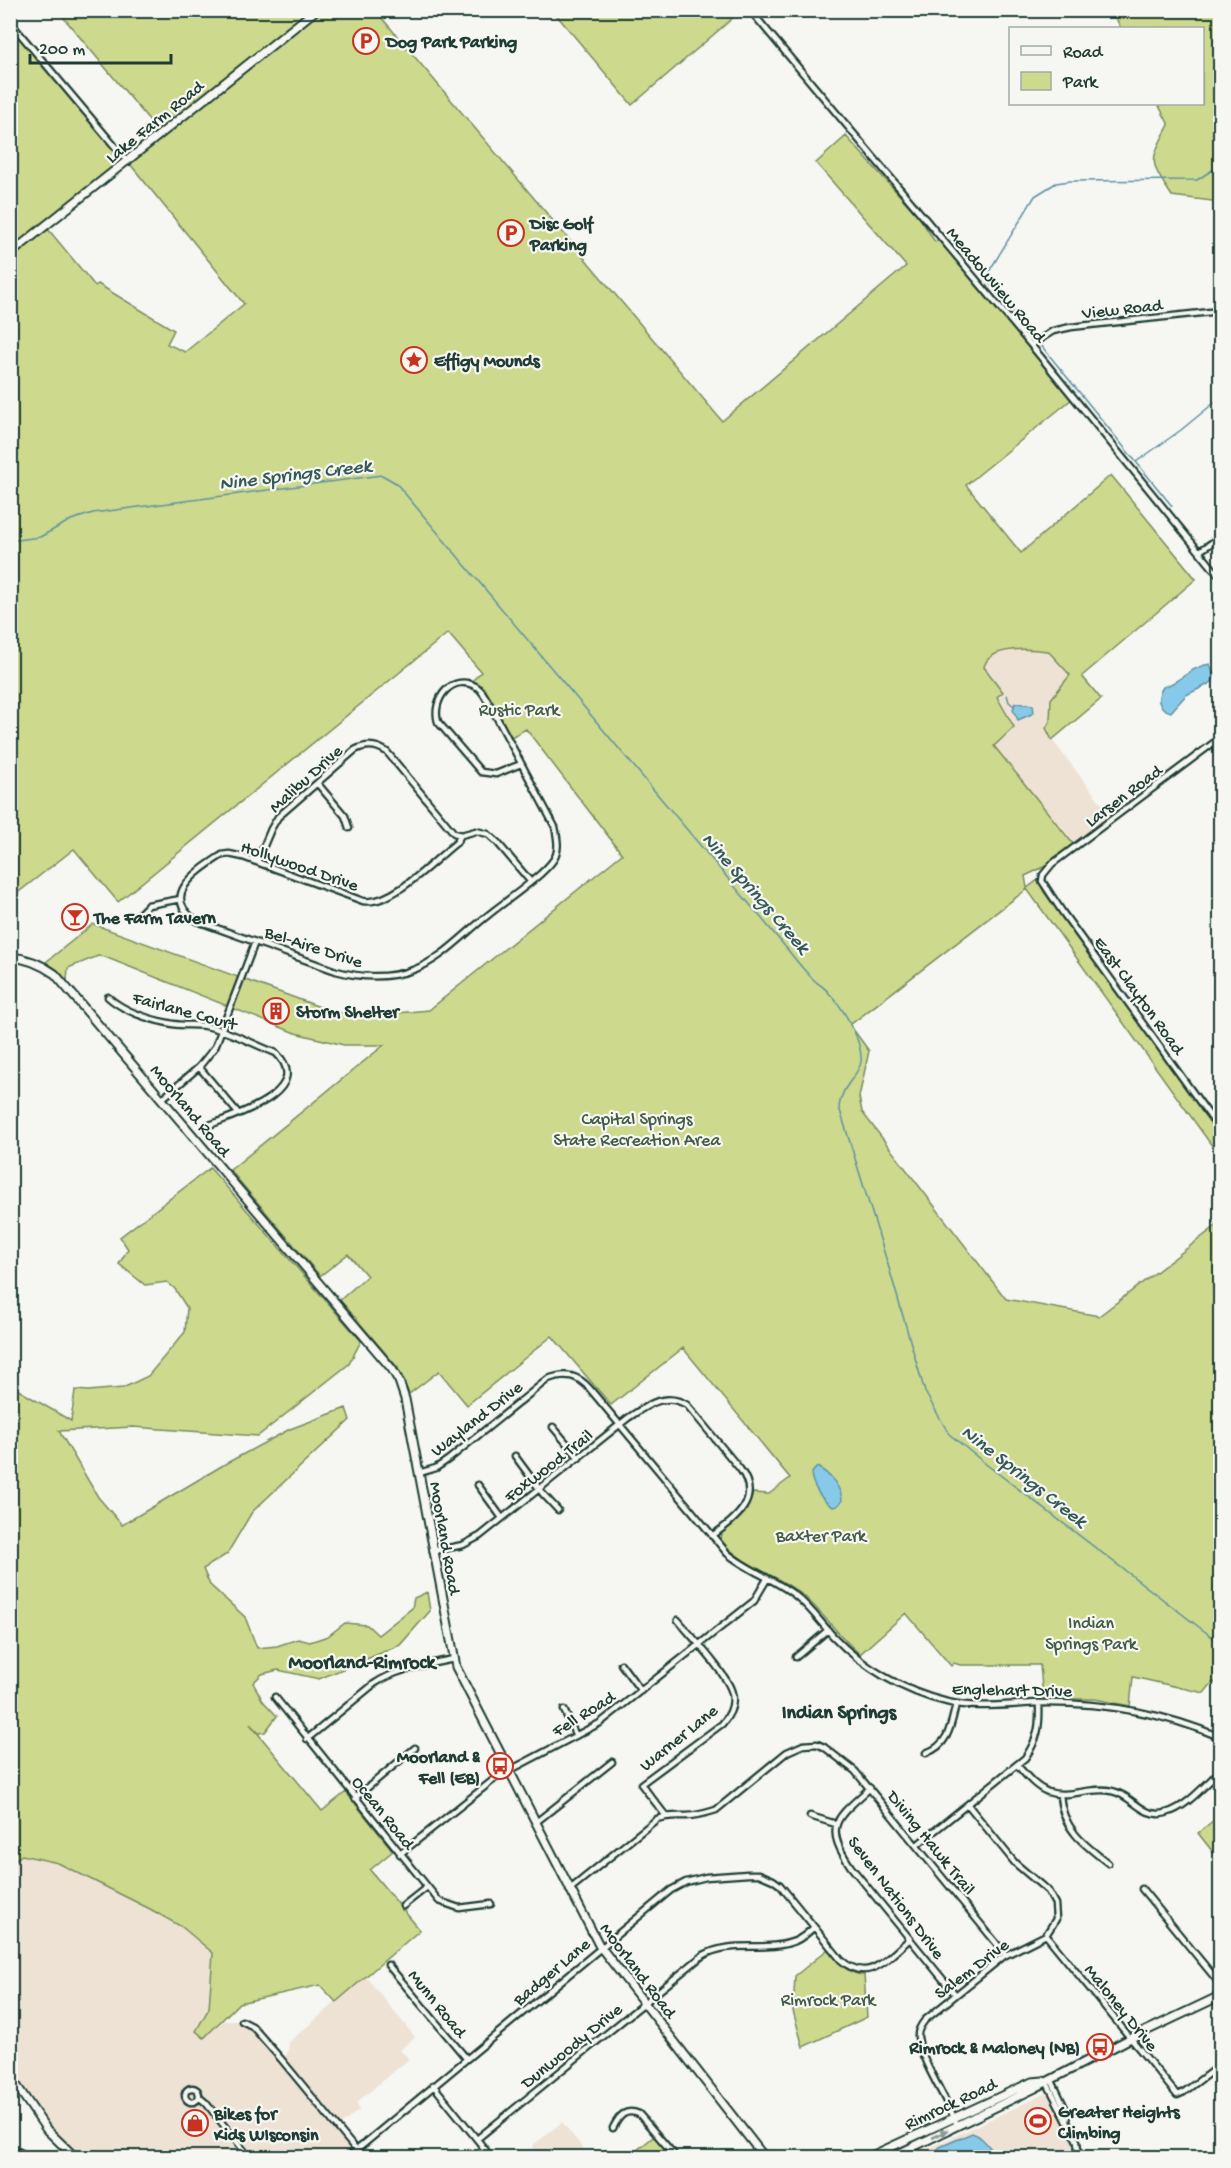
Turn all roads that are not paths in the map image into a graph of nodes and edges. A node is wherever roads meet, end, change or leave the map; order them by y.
1 (316, 10) edge
2 (750, 10) edge
3 (10, 22) edge
4 (128, 162) junction
5 (10, 254) edge
6 (1221, 312) edge
7 (1031, 345) junction
8 (1221, 537) edge
9 (1200, 552) junction
10 (1221, 577) edge
11 (1221, 738) edge
12 (521, 764) junction
13 (317, 783) junction
14 (349, 828) dead end
15 (461, 835) junction
16 (257, 862) junction
17 (1043, 875) joint
18 (531, 881) junction
19 (181, 900) junction
20 (140, 913) dead end
21 (255, 942) junction
22 (10, 957) edge
23 (108, 997) dead end
24 (222, 1031) junction
25 (199, 1067) junction
26 (162, 1099) junction
27 (238, 1113) junction
28 (207, 1126) dead end
29 (1221, 1130) edge
30 (548, 1379) joint
31 (621, 1424) junction
32 (553, 1427) dead end
33 (515, 1456) dead end
34 (579, 1458) junction
35 (418, 1473) junction
36 (478, 1485) dead end
37 (540, 1488) junction
38 (558, 1510) dead end
39 (502, 1518) junction
40 (712, 1536) junction
41 (433, 1551) junction
42 (767, 1579) junction
43 (678, 1620) dead end
44 (828, 1630) junction
45 (699, 1645) junction
46 (796, 1657) dead end
47 (454, 1659) junction
48 (621, 1664) dead end
49 (641, 1691) junction
50 (274, 1697) dead end
51 (1040, 1703) junction
52 (957, 1704) junction
53 (564, 1710) dead end
54 (576, 1736) junction
55 (1221, 1737) edge
56 (307, 1739) junction
57 (415, 1748) dead end
58 (926, 1753) dead end
59 (612, 1762) dead end
60 (1017, 1765) junction
61 (508, 1770) junction
62 (1221, 1771) edge
63 (870, 1788) junction
64 (1060, 1795) junction
65 (355, 1798) junction
66 (968, 1805) junction
67 (666, 1816) junction
68 (810, 1816) dead end
69 (535, 1823) junction
70 (836, 1824) junction
71 (917, 1845) junction
72 (400, 1854) junction
73 (1108, 1863) dead end
74 (427, 1887) junction
75 (1142, 1889) dead end
76 (569, 1890) junction
77 (491, 1904) dead end
78 (403, 1906) dead end
79 (814, 1927) junction
80 (1046, 1935) junction
81 (910, 1939) junction
82 (600, 1947) junction
83 (1006, 1955) junction
84 (388, 1965) dead end
85 (1221, 1984) edge
86 (955, 1994) junction
87 (1221, 1996) edge
88 (644, 2003) junction
89 (242, 2020) dead end
90 (1131, 2038) junction
91 (466, 2058) junction
92 (1221, 2065) edge
93 (10, 2076) edge
94 (1048, 2080) junction
95 (433, 2085) junction
96 (199, 2097) dead end
97 (954, 2117) junction
98 (957, 2126) junction
99 (613, 2128) dead end
100 (477, 2139) junction
101 (10, 2150) edge
102 (356, 2150) junction
103 (26, 2157) edge
104 (76, 2157) edge
105 (250, 2157) edge
106 (346, 2157) edge
107 (492, 2157) edge
108 (676, 2157) edge
109 (765, 2157) edge
110 (870, 2157) edge
111 (891, 2157) edge
112 (1079, 2157) edge

1 - 4 street, Lake Farm Road
2 - 7 street, Meadowview Road
3 - 4 street
4 - 5 street, Lake Farm Road
6 - 7 street, View Road
7 - 9 street, Meadowview Road
8 - 9 street
9 - 10 street, Meadowview Road
11 - 17 street, Larsen Road
12 - 12 street, Bel-Aire Drive
12 - 18 street, Bel-Aire Drive
13 - 14 street
13 - 15 street, Malibu Drive
13 - 16 street, Malibu Drive
15 - 16 street, Hollywood Drive
15 - 18 street
16 - 19 street, Hollywood Drive
17 - 29 street, East Clayton Road
18 - 21 street, Bel-Aire Drive
19 - 20 street
19 - 21 street, Bel-Aire Drive
21 - 24 street
22 - 26 street, Moorland Road
23 - 24 street, Fairlane Court
24 - 25 street
24 - 27 street, Fairlane Court
25 - 26 street
25 - 27 street
26 - 35 street, Moorland Road
27 - 28 street, Fairlane Court
30 - 31 street, Englehart Drive
30 - 35 street, Wayland Drive
31 - 34 street, Foxwood Trail
31 - 40 street, Englehart Drive
31 - 40 street, Foxwood Trail
32 - 34 street
33 - 37 street
34 - 37 street, Foxwood Trail
35 - 41 street, Moorland Road
36 - 39 street
37 - 38 street
37 - 39 street, Foxwood Trail
39 - 41 street, Foxwood Trail
40 - 42 street, Englehart Drive
41 - 47 street, Moorland Road
42 - 44 street, Englehart Drive
42 - 45 street, Fell Road
43 - 45 street
44 - 46 street
44 - 52 street, Englehart Drive
45 - 49 street, Fell Road
45 - 67 street, Warner Lane
47 - 56 street
47 - 61 street, Moorland Road
48 - 49 street
49 - 54 street, Fell Road
50 - 56 street, Ocean Road
51 - 52 street, Englehart Drive
51 - 55 street, Englehart Drive
51 - 60 street
52 - 58 street
53 - 54 street
54 - 61 street, Fell Road
56 - 65 street, Ocean Road
57 - 65 street
59 - 69 street
60 - 64 street
60 - 66 street
61 - 69 street, Moorland Road
61 - 72 street, Fell Road
62 - 64 street
63 - 67 street, Diving Hawk Trail
63 - 70 street, Seven Nations Drive
63 - 71 street, Diving Hawk Trail
64 - 73 street
65 - 72 street, Ocean Road
66 - 71 street
66 - 80 street
67 - 76 street
68 - 70 street
69 - 76 street, Moorland Road
70 - 81 street, Seven Nations Drive
71 - 83 street, Diving Hawk Trail
72 - 74 street, Ocean Road
74 - 77 street, Ocean Road
74 - 78 street
75 - 85 street
76 - 82 street, Moorland Road
79 - 81 street, Badger Lane
79 - 82 street, Badger Lane
79 - 88 street, Dunwoody Drive
80 - 83 street, Salem Drive
80 - 90 street, Maloney Drive
81 - 86 street, Seven Nations Drive
82 - 88 street, Moorland Road
82 - 91 street, Badger Lane
83 - 86 street, Salem Drive
84 - 91 street, Munn Road
86 - 97 street, Salem Drive
87 - 90 street, Rimrock Road
88 - 100 street, Dunwoody Drive
88 - 109 street, Moorland Road
89 - 102 street
90 - 92 street, Maloney Drive
90 - 94 street, Rimrock Road
91 - 95 street, Badger Lane
93 - 104 street
94 - 97 street, Rimrock Road
94 - 98 street, Rimrock Road
94 - 112 street
95 - 100 street
95 - 102 street, Badger Lane
96 - 105 street
97 - 98 street
97 - 110 street, Rimrock Road
111 -> 98 street, Rimrock Road
99 - 108 street
100 - 107 street
101 - 103 highway
102 - 106 street, Badger Lane

